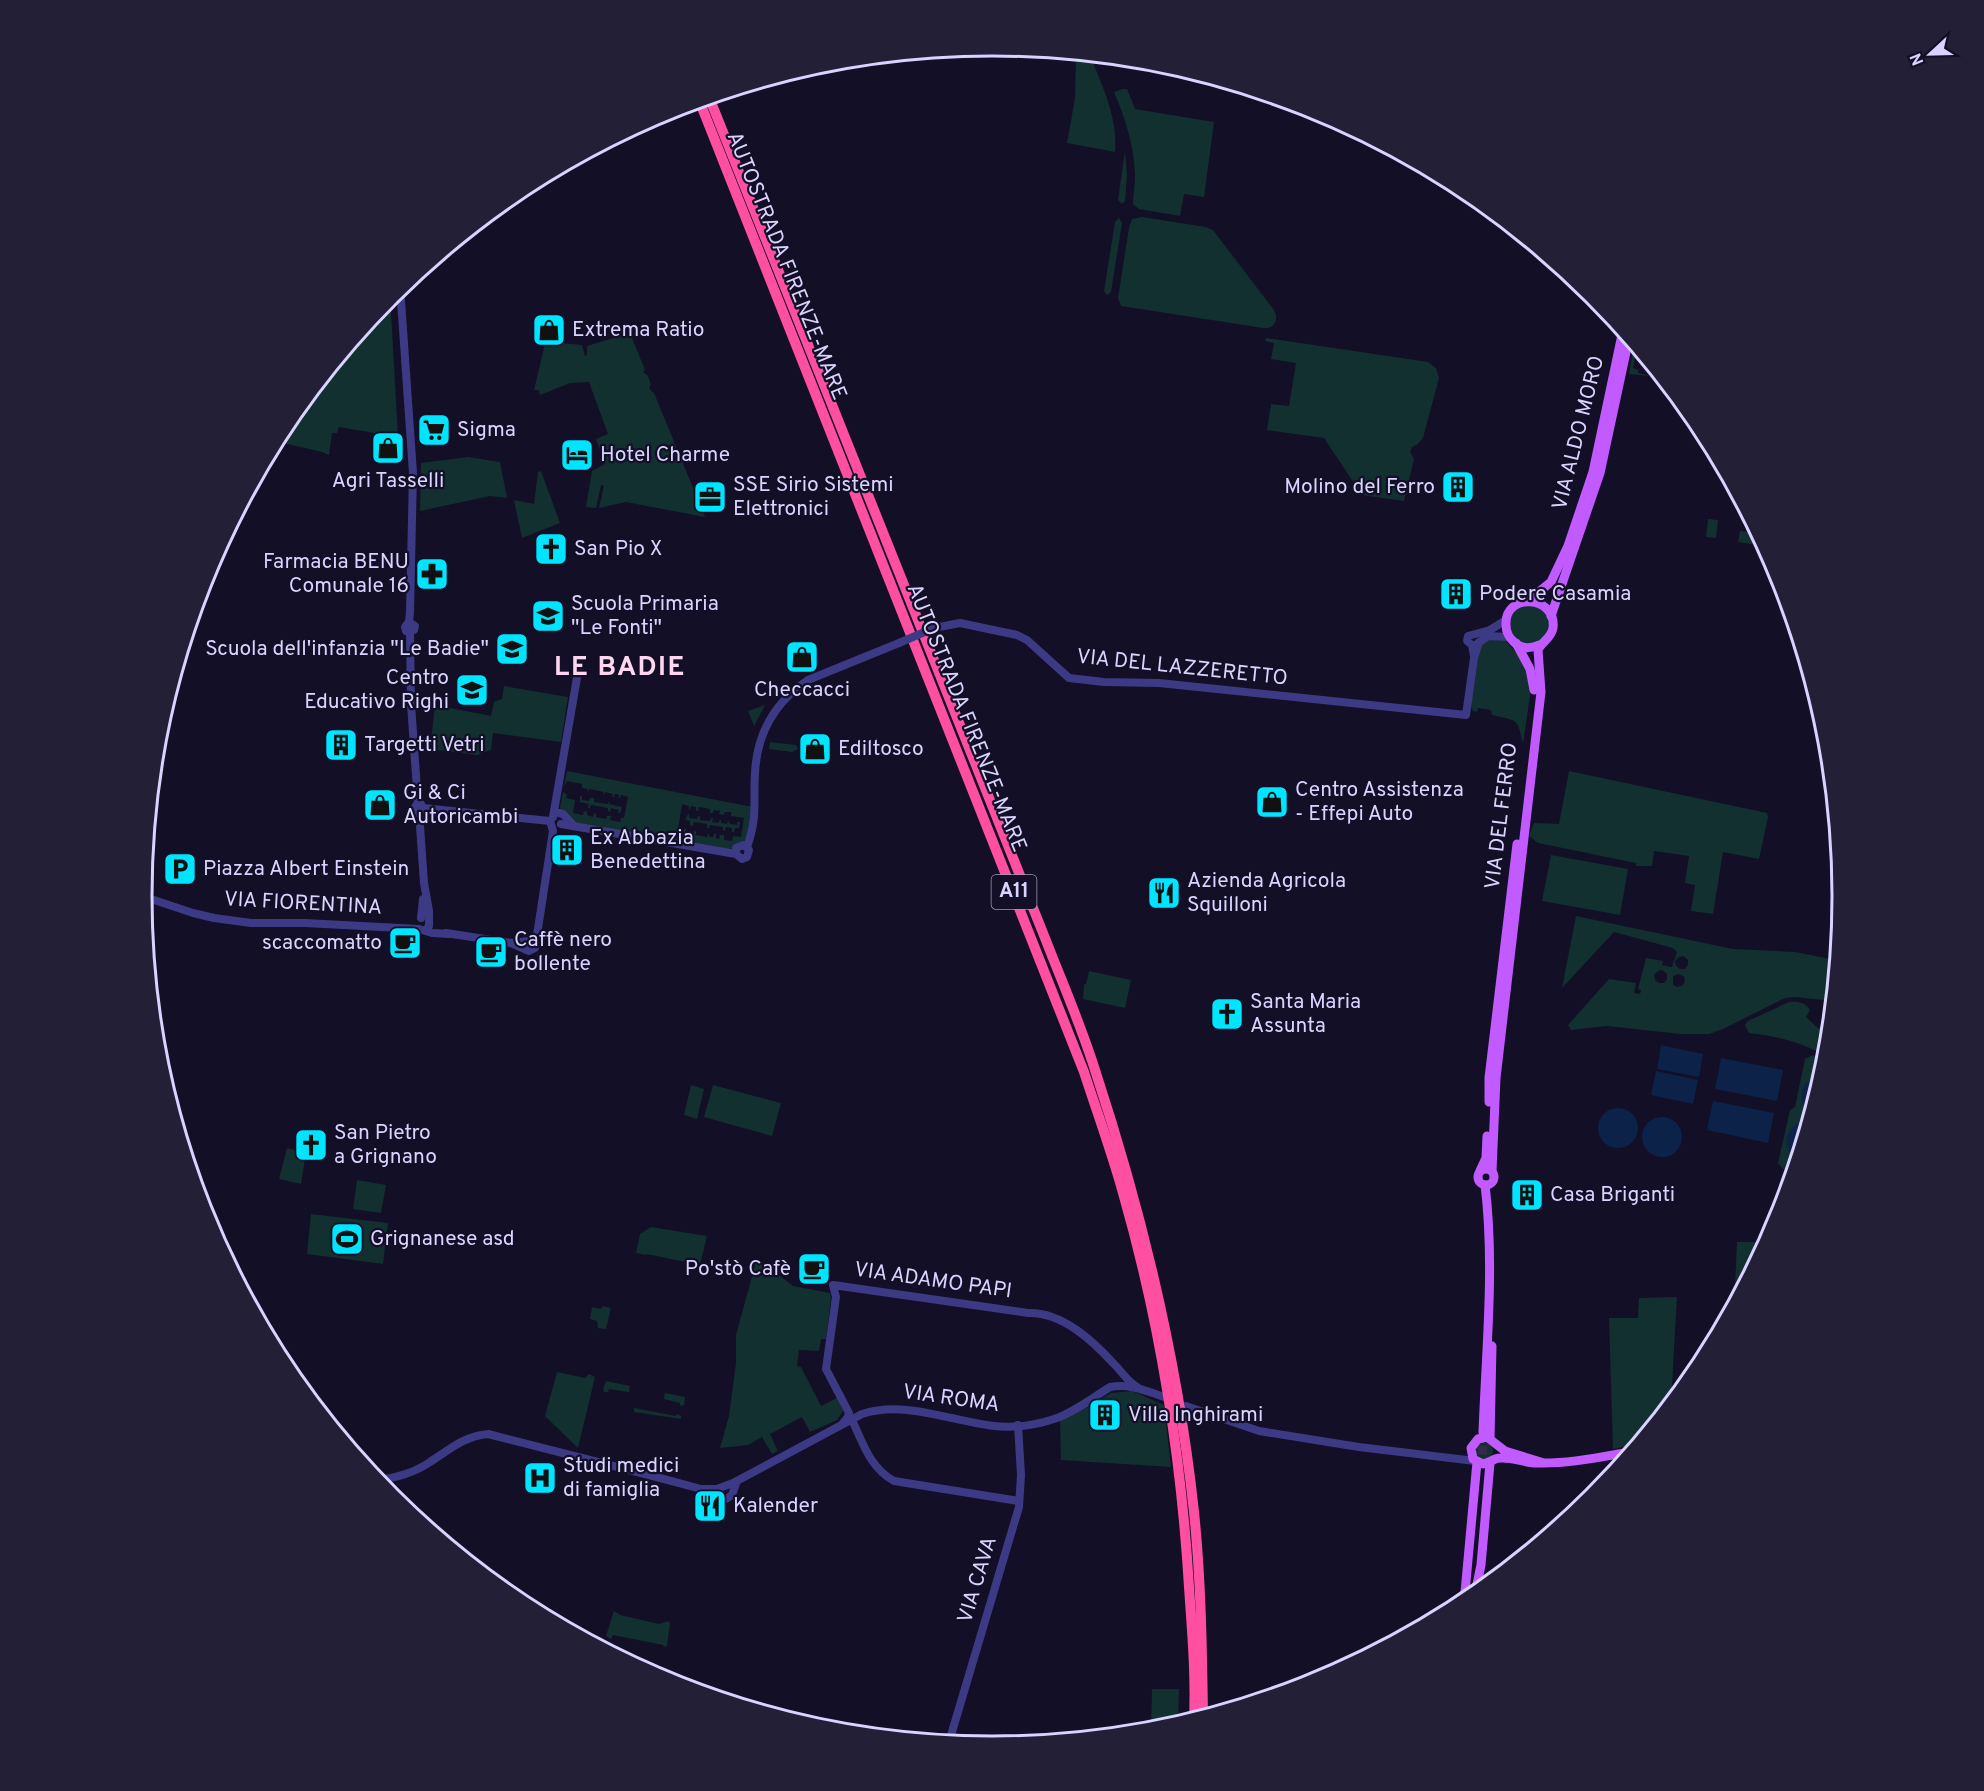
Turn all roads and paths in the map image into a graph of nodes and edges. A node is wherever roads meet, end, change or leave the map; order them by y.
1 (712, 104) edge
2 (702, 107) edge
3 (401, 299) edge
4 (1621, 339) edge
5 (1627, 346) edge
6 (1528, 600) junction
7 (1551, 616) junction
8 (1506, 620) junction
9 (1512, 640) junction
10 (1475, 644) junction
11 (1539, 645) junction
12 (578, 672) dead end
13 (1534, 750) joint
14 (420, 808) junction
15 (556, 822) junction
16 (746, 846) junction
17 (733, 852) junction
18 (152, 899) edge
19 (1513, 912) junction
20 (423, 925) junction
21 (1480, 1171) junction
22 (1492, 1172) junction
23 (1485, 1185) junction
24 (1117, 1367) junction
25 (1110, 1387) junction
26 (1138, 1388) junction
27 (1164, 1397) dead end
28 (1186, 1406) dead end
29 (850, 1416) junction
30 (1018, 1425) junction
31 (1487, 1438) junction
32 (1470, 1451) junction
33 (1619, 1454) edge
34 (1458, 1459) junction
35 (1484, 1463) junction
36 (1544, 1463) junction
37 (387, 1478) edge
38 (1019, 1501) junction
39 (1473, 1565) junction
40 (1478, 1580) edge
41 (1472, 1585) edge
42 (1468, 1587) edge
43 (1466, 1589) edge
44 (1203, 1708) edge
45 (1194, 1710) edge
46 (952, 1735) edge

1 - 44 highway, AUTOSTRADA FIRENZE-MARE / A11
2 - 45 highway, AUTOSTRADA FIRENZE-MARE / A11
3 - 14 street
4 - 6 main road, VIA ALDO MORO
5 - 7 main road, VIA ALDO MORO
6 - 7 main road
6 - 8 main road, VIA ALDO MORO
7 - 11 main road, VIA ALDO MORO
8 - 9 main road
8 - 10 street
9 - 10 street
9 - 11 main road
9 - 19 main road, VIA DEL FERRO
10 - 16 street, VIA DEL LAZZERETTO, bridge
11 - 13 main road, VIA ALDO MORO
12 - 15 street
13 - 19 main road, VIA DEL FERRO
14 - 15 street
14 - 20 street
15 - 17 street
15 - 20 street
16 - 17 street, VIA DEL LAZZERETTO
16 - 17 street, VIA DEL LAZZERETTO
18 - 20 street, VIA FIORENTINA
19 - 21 main road
19 - 22 main road
21 - 22 main road
21 - 23 main road
22 - 23 main road
23 - 31 main road
24 - 25 street
24 - 26 street, VIA ADAMO PAPI
24 - 29 street, VIA ADAMO PAPI
25 - 26 street
25 - 30 street, VIA ROMA
26 - 27 street
28 - 34 street
29 - 30 street, VIA ROMA
29 - 37 street, VIA ROMA
29 - 38 street
30 - 38 street, VIA CAVA
31 - 32 main road
31 - 35 main road
31 - 36 main road
32 - 34 street
32 - 35 main road
33 - 36 main road
34 - 35 street
35 - 36 main road
35 - 39 main road
35 - 40 main road
35 - 43 main road
38 - 46 street, VIA CAVA
39 - 41 main road
39 - 42 main road

